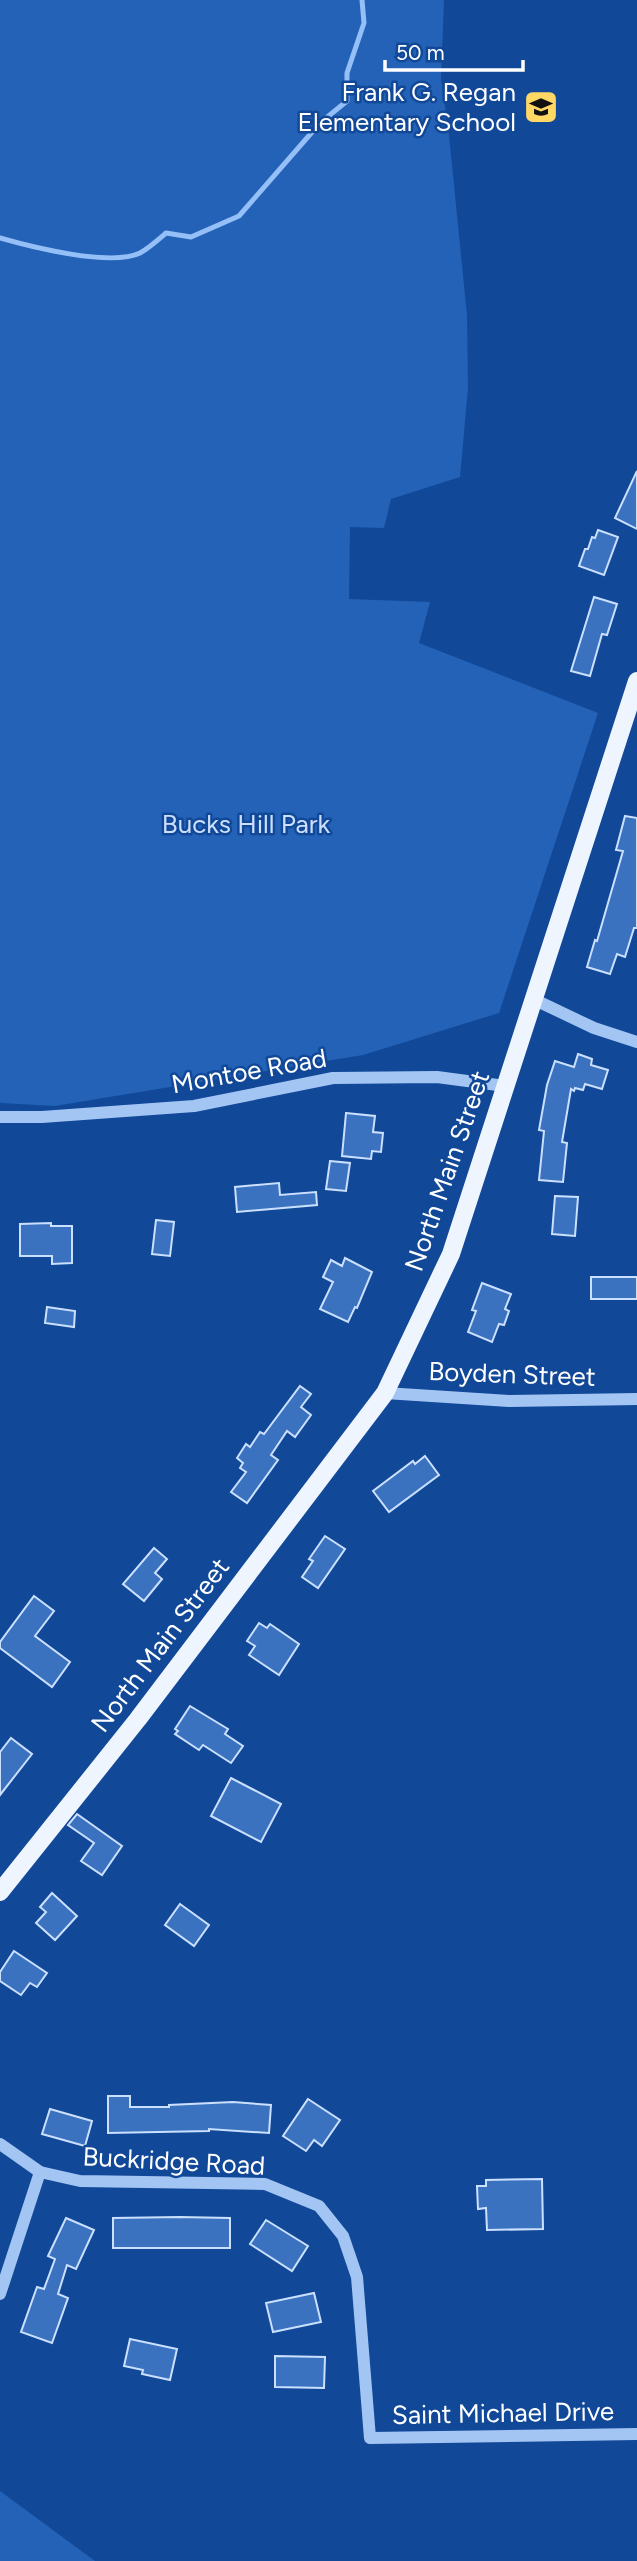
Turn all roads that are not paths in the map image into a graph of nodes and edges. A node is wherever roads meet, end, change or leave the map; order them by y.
1 (637, 681) edge
2 (533, 999) junction
3 (637, 1042) edge
4 (505, 1086) junction
5 (0, 1117) edge
6 (385, 1392) junction
7 (637, 1399) edge
8 (0, 1892) edge
9 (0, 2144) edge
10 (40, 2172) junction
11 (0, 2294) edge
12 (637, 2434) edge
13 (370, 2438) joint

1 - 2 main road, North Main Street
2 - 3 street
2 - 4 main road, North Main Street
4 - 5 street, Montoe Road
4 - 6 main road, North Main Street
6 - 7 street, Boyden Street
6 - 8 main road, North Main Street
9 - 10 street, Buckridge Road
10 - 11 street
10 - 13 street, Buckridge Road
12 - 13 street, Saint Michael Drive

